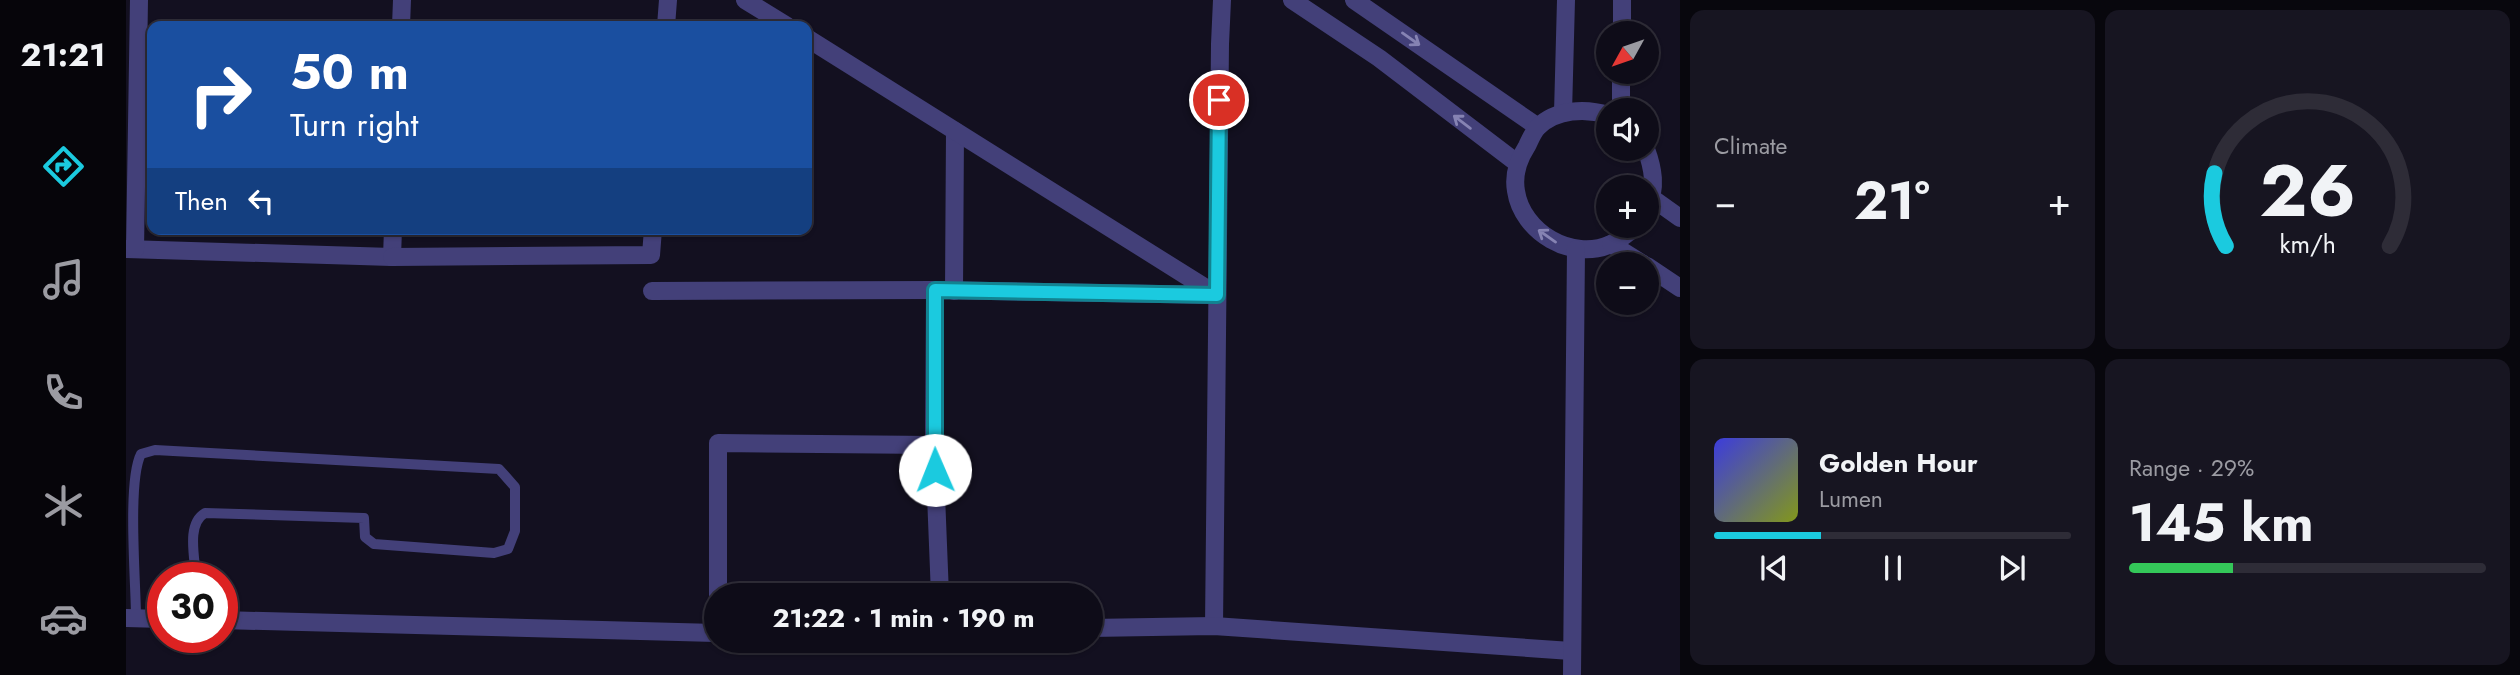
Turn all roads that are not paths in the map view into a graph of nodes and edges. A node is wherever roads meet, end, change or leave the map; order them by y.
1 (139, 0) edge
2 (402, 0) edge
3 (668, 0) edge
4 (745, 0) edge
5 (1222, 0) edge
6 (1292, 0) edge
7 (1354, 0) edge
8 (1566, 0) edge
9 (1622, 0) edge
10 (401, 21) edge
11 (666, 21) edge
12 (779, 21) edge
13 (1622, 21) edge
14 (812, 41) edge
15 (1596, 112) edge
16 (1563, 113) junction
17 (1538, 127) junction
18 (955, 131) junction
19 (1517, 163) junction
20 (1659, 208) edge
21 (1680, 218) edge
22 (393, 235) edge
23 (653, 235) edge
24 (1620, 238) edge
25 (1611, 244) junction
26 (131, 249) edge
27 (1576, 249) junction
28 (1624, 252) edge
29 (392, 257) junction
30 (1659, 274) edge
31 (1680, 288) edge
32 (935, 290) junction
33 (652, 291) dead end
34 (954, 291) junction
35 (1217, 295) junction
36 (934, 445) junction
37 (195, 562) edge
38 (718, 583) edge
39 (940, 583) edge
40 (131, 618) edge
41 (238, 620) edge
42 (1214, 626) junction
43 (1103, 628) edge
44 (704, 633) edge
45 (1571, 651) junction
46 (1572, 675) edge

1 - 26 street
2 - 10 street
3 - 11 street
4 - 12 street
5 - 35 street
19 -> 6 street
7 -> 17 street
8 - 16 street
9 - 13 street
14 - 18 street
15 - 16 street
16 - 17 street
17 - 19 street
18 - 34 street
18 - 35 street
27 -> 19 street
20 - 21 street
22 - 29 street
23 - 29 street
24 - 25 street
25 - 27 street
25 - 28 street
26 - 29 street
27 - 45 street
30 - 31 street
32 - 33 street
32 - 34 street
32 - 36 street
34 - 35 street
35 - 42 street
36 - 38 street
36 - 39 street
37 - 40 lane
41 - 44 street
42 - 43 street
42 - 45 street
45 - 46 street

